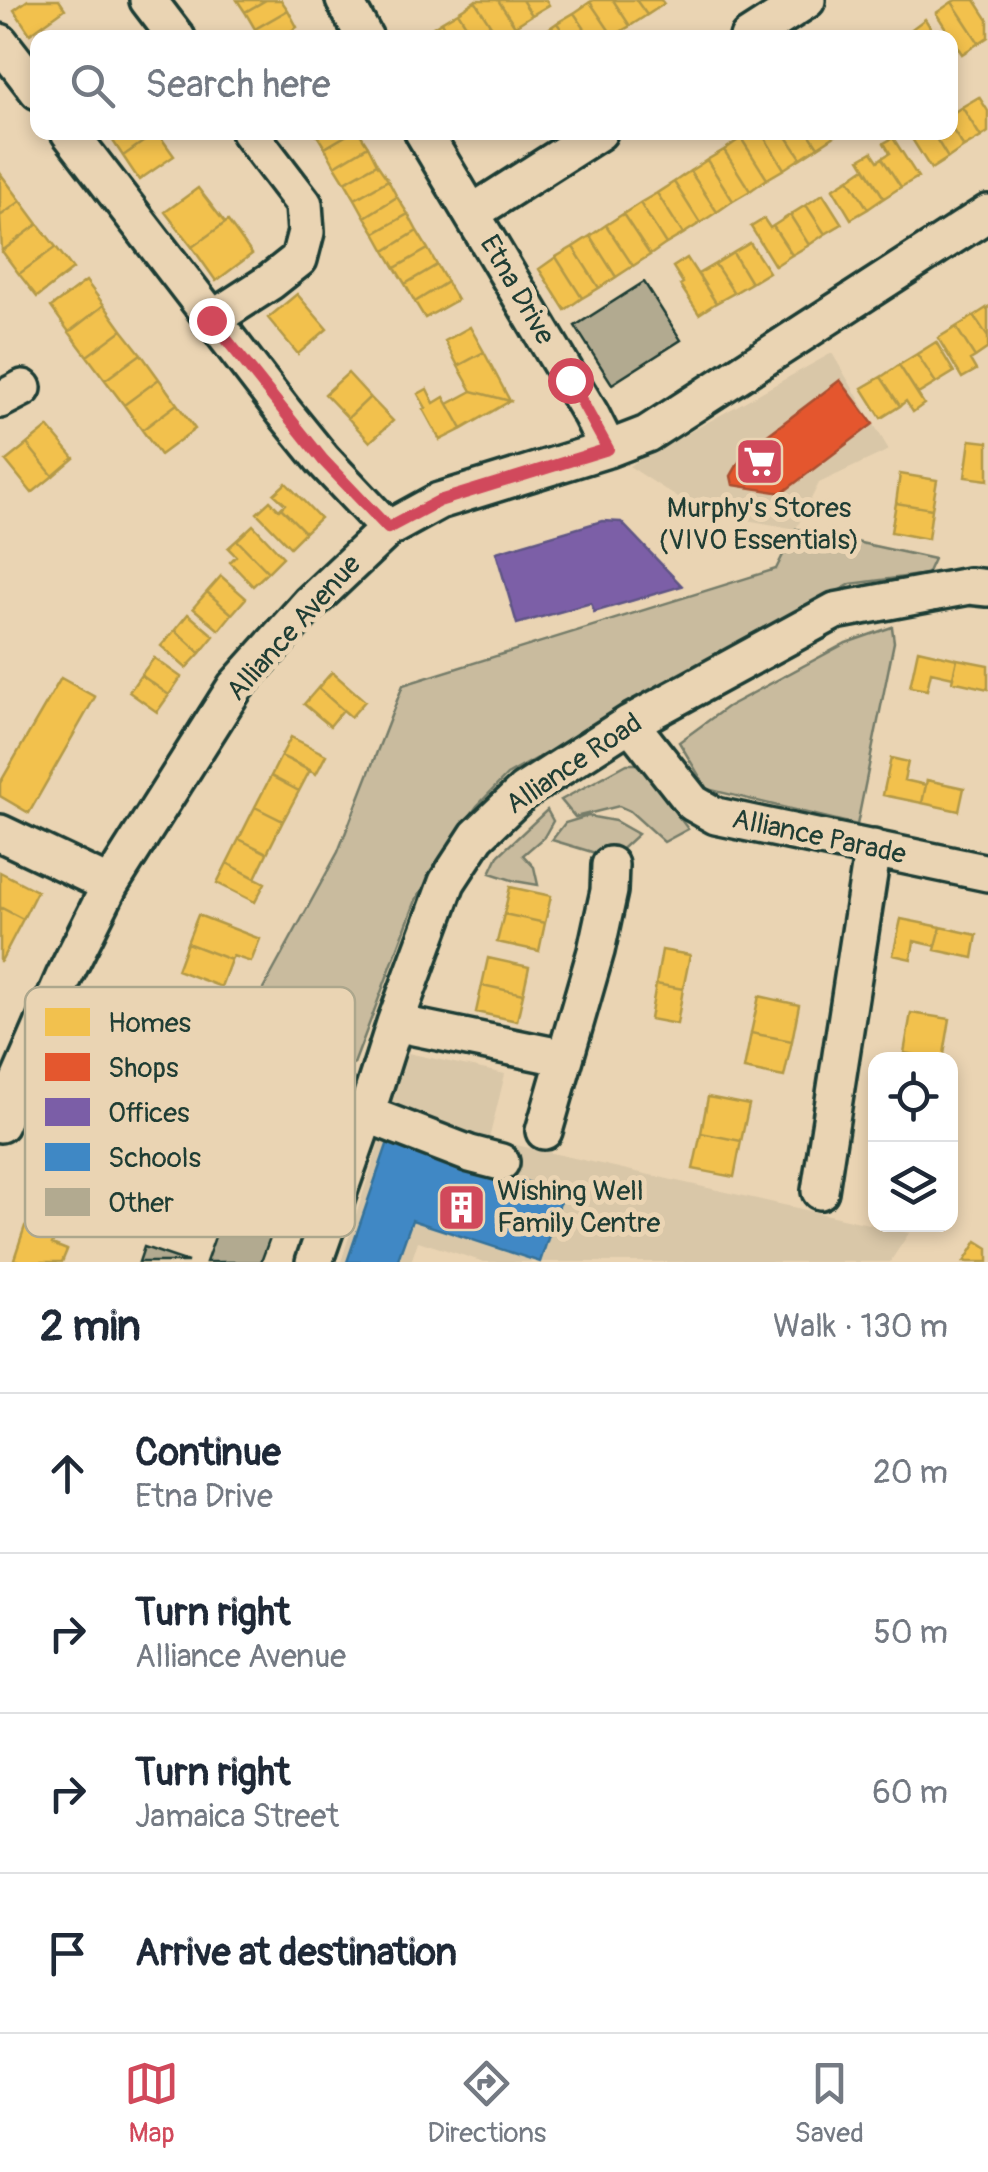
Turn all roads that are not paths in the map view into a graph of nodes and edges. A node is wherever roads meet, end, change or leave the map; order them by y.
1 (148, 0) edge
2 (344, 0) edge
3 (806, 0) edge
4 (171, 30) edge
5 (361, 30) edge
6 (760, 30) edge
7 (0, 42) edge
8 (30, 81) edge
9 (75, 140) edge
10 (255, 140) edge
11 (428, 140) edge
12 (586, 140) edge
13 (472, 213) junction
14 (988, 213) edge
15 (211, 320) junction
16 (608, 449) junction
17 (388, 528) junction
18 (988, 588) edge
19 (630, 723) junction
20 (0, 832) edge
21 (873, 848) junction
22 (610, 865) dead end
23 (988, 873) edge
24 (110, 885) junction
25 (60, 987) edge
26 (395, 1023) junction
27 (565, 1058) junction
28 (25, 1067) edge
29 (366, 1114) junction
30 (0, 1124) edge
31 (544, 1131) dead end
32 (355, 1145) edge
33 (501, 1162) dead end
34 (820, 1191) dead end
35 (323, 1237) edge
36 (314, 1262) edge

1 - 4 street
2 - 5 street
3 - 6 street
7 - 8 street
9 - 15 street
10 - 15 street
11 - 13 street, Etna Drive
12 - 13 street
13 - 16 street, Etna Drive
14 - 16 street, Alliance Avenue
15 - 17 street
16 - 17 street, Alliance Avenue
17 - 24 street, Alliance Avenue
18 - 19 street, Alliance Road
19 - 21 street, Alliance Parade
19 - 26 street, Alliance Road
20 - 24 street
21 - 23 street, Alliance Parade
21 - 34 street
22 - 27 street
24 - 25 street, Alliance Avenue
26 - 27 street
26 - 29 street, Alliance Road
27 - 31 street
28 - 30 street, Alliance Avenue
29 - 32 street, Alliance Road
29 - 33 street
35 - 36 street, Alliance Road

